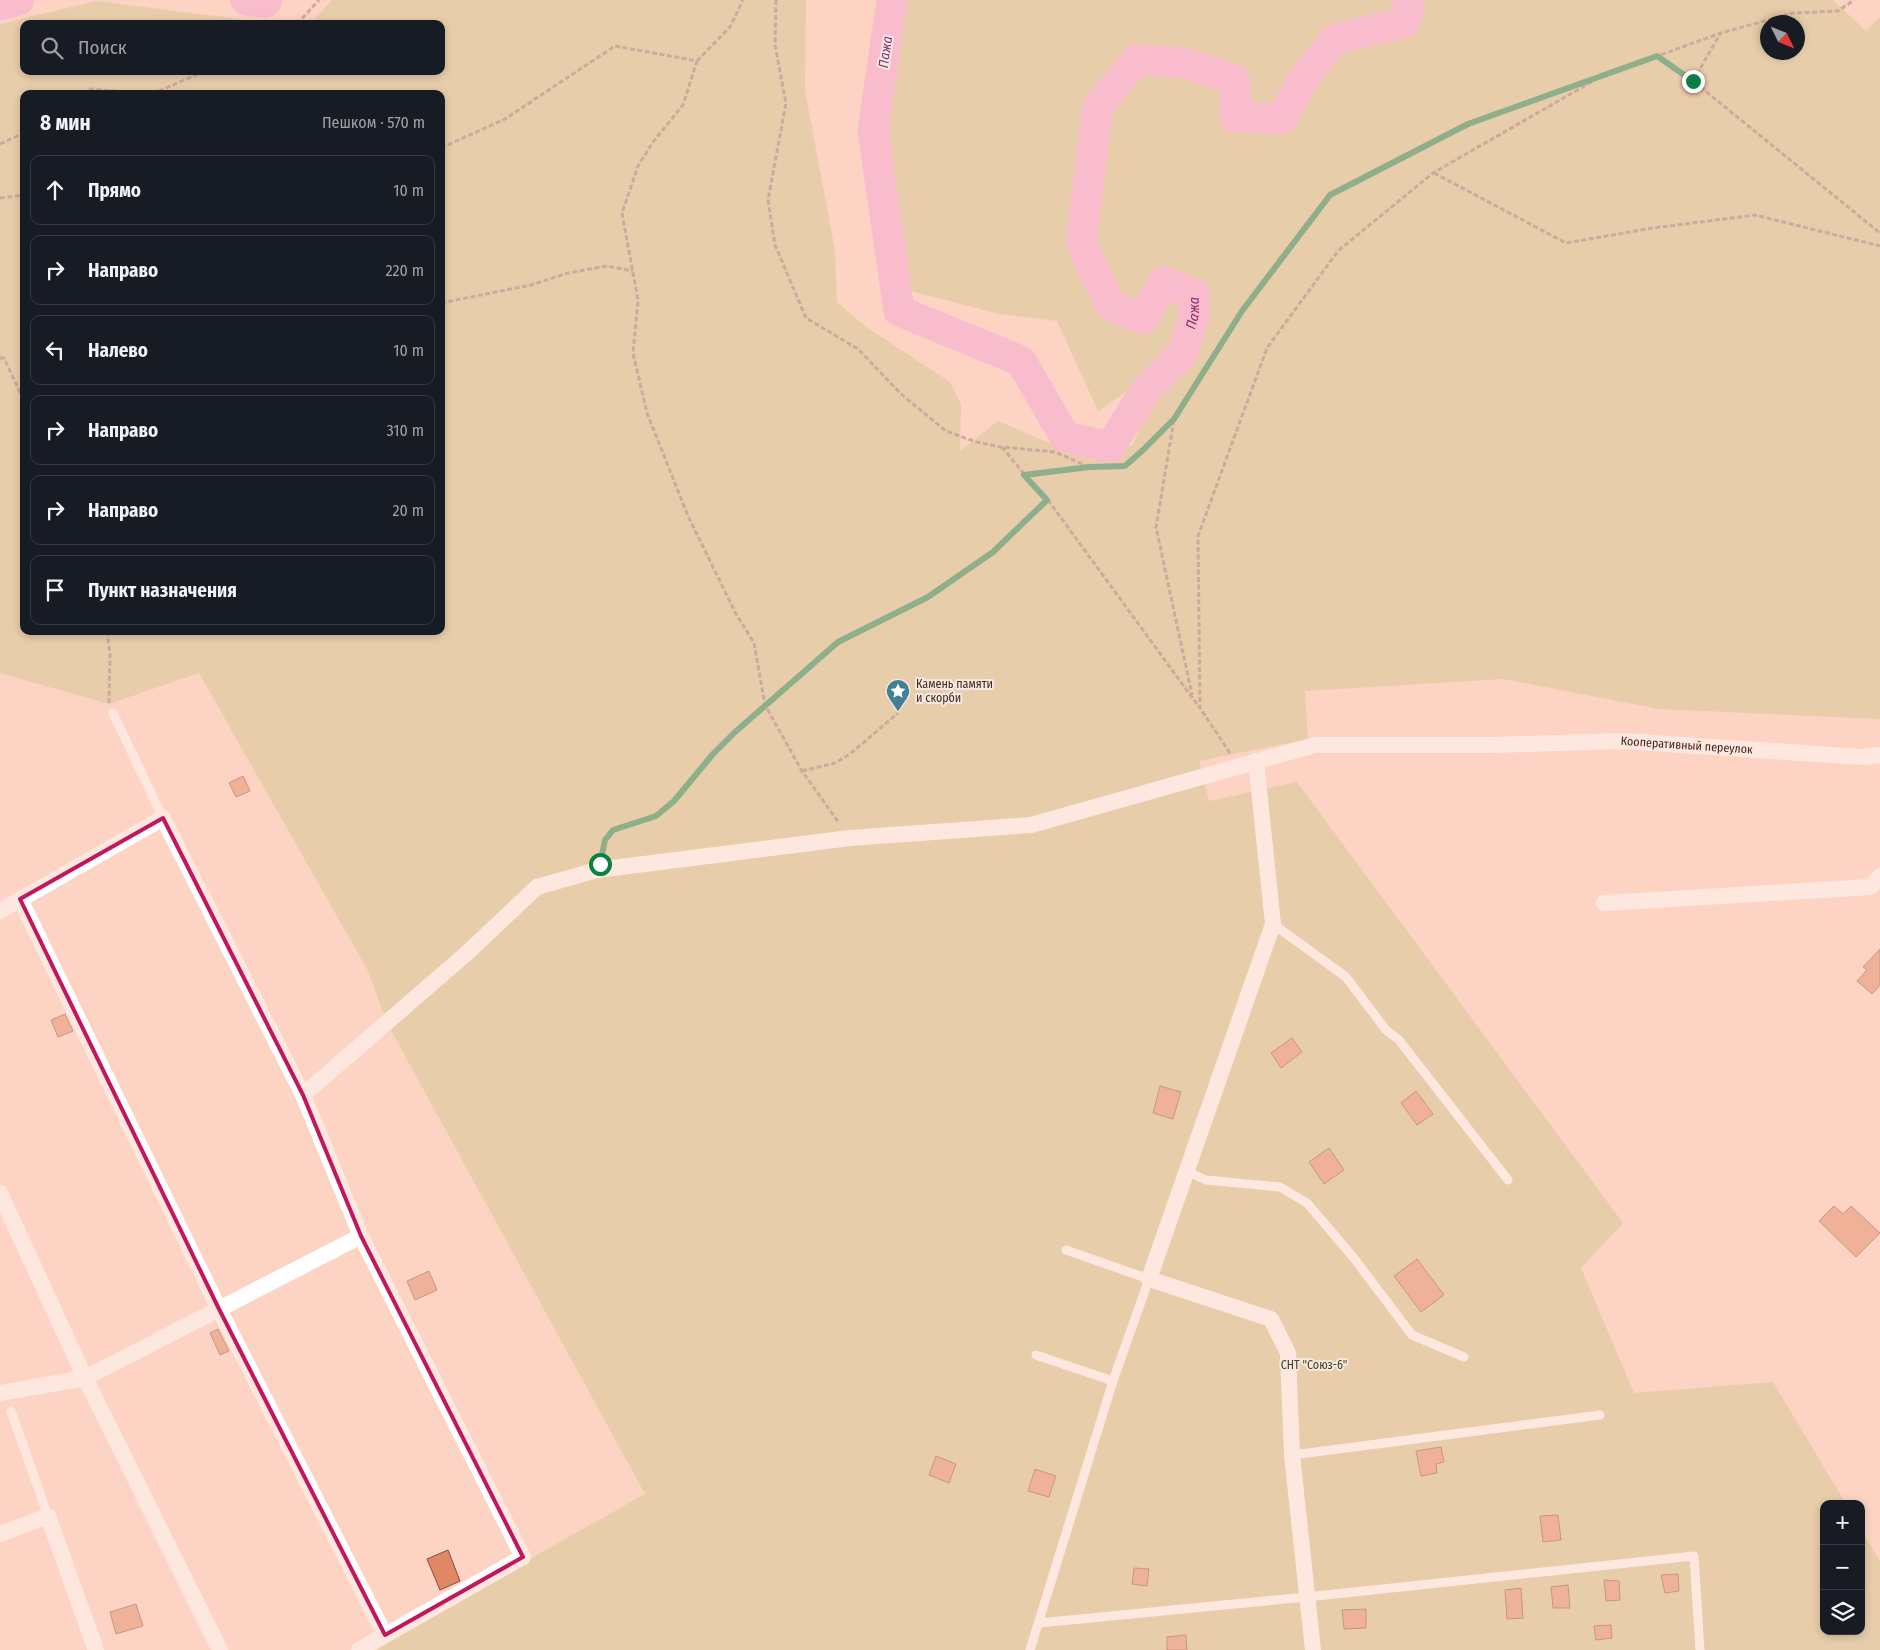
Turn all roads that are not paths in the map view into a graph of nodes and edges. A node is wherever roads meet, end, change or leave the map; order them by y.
1 (113, 713) dead end
2 (1880, 755) edge
3 (1256, 762) junction
4 (163, 818) junction
5 (1880, 876) edge
6 (20, 899) junction
7 (1604, 903) dead end
8 (0, 910) edge
9 (1273, 924) junction
10 (303, 1095) junction
11 (1186, 1171) junction
12 (1508, 1180) dead end
13 (0, 1193) edge
14 (360, 1236) junction
15 (1066, 1250) dead end
16 (1149, 1279) junction
17 (219, 1309) junction
18 (1036, 1355) dead end
19 (1464, 1357) dead end
20 (86, 1378) junction
21 (1113, 1382) junction
22 (0, 1393) edge
23 (11, 1411) dead end
24 (1600, 1415) dead end
25 (1292, 1455) junction
26 (48, 1516) junction
27 (0, 1534) edge
28 (1307, 1597) junction
29 (1039, 1623) junction
30 (385, 1635) junction
31 (96, 1650) edge
32 (220, 1650) edge
33 (359, 1650) edge
34 (1030, 1650) edge
35 (1313, 1650) edge
36 (1700, 1650) edge

1 - 4 lane
2 - 3 street, Кооперативный переулок
3 - 9 street
3 - 10 street, Кооперативный переулок
4 - 6 street
4 - 10 street
5 - 7 street
6 - 8 street
6 - 17 street
9 - 11 street
9 - 12 lane
10 - 14 street
11 - 16 street
11 - 19 lane
13 - 20 street
14 - 17 street
14 - 30 street
15 - 16 lane
16 - 21 lane
16 - 25 street
17 - 20 street
17 - 30 street
18 - 21 lane
20 - 22 street
20 - 32 street
21 - 29 lane
23 - 26 lane
24 - 25 lane
25 - 28 street
26 - 27 street
26 - 31 street
28 - 29 lane
28 - 35 street
28 - 36 lane
29 - 34 lane
30 - 33 street

